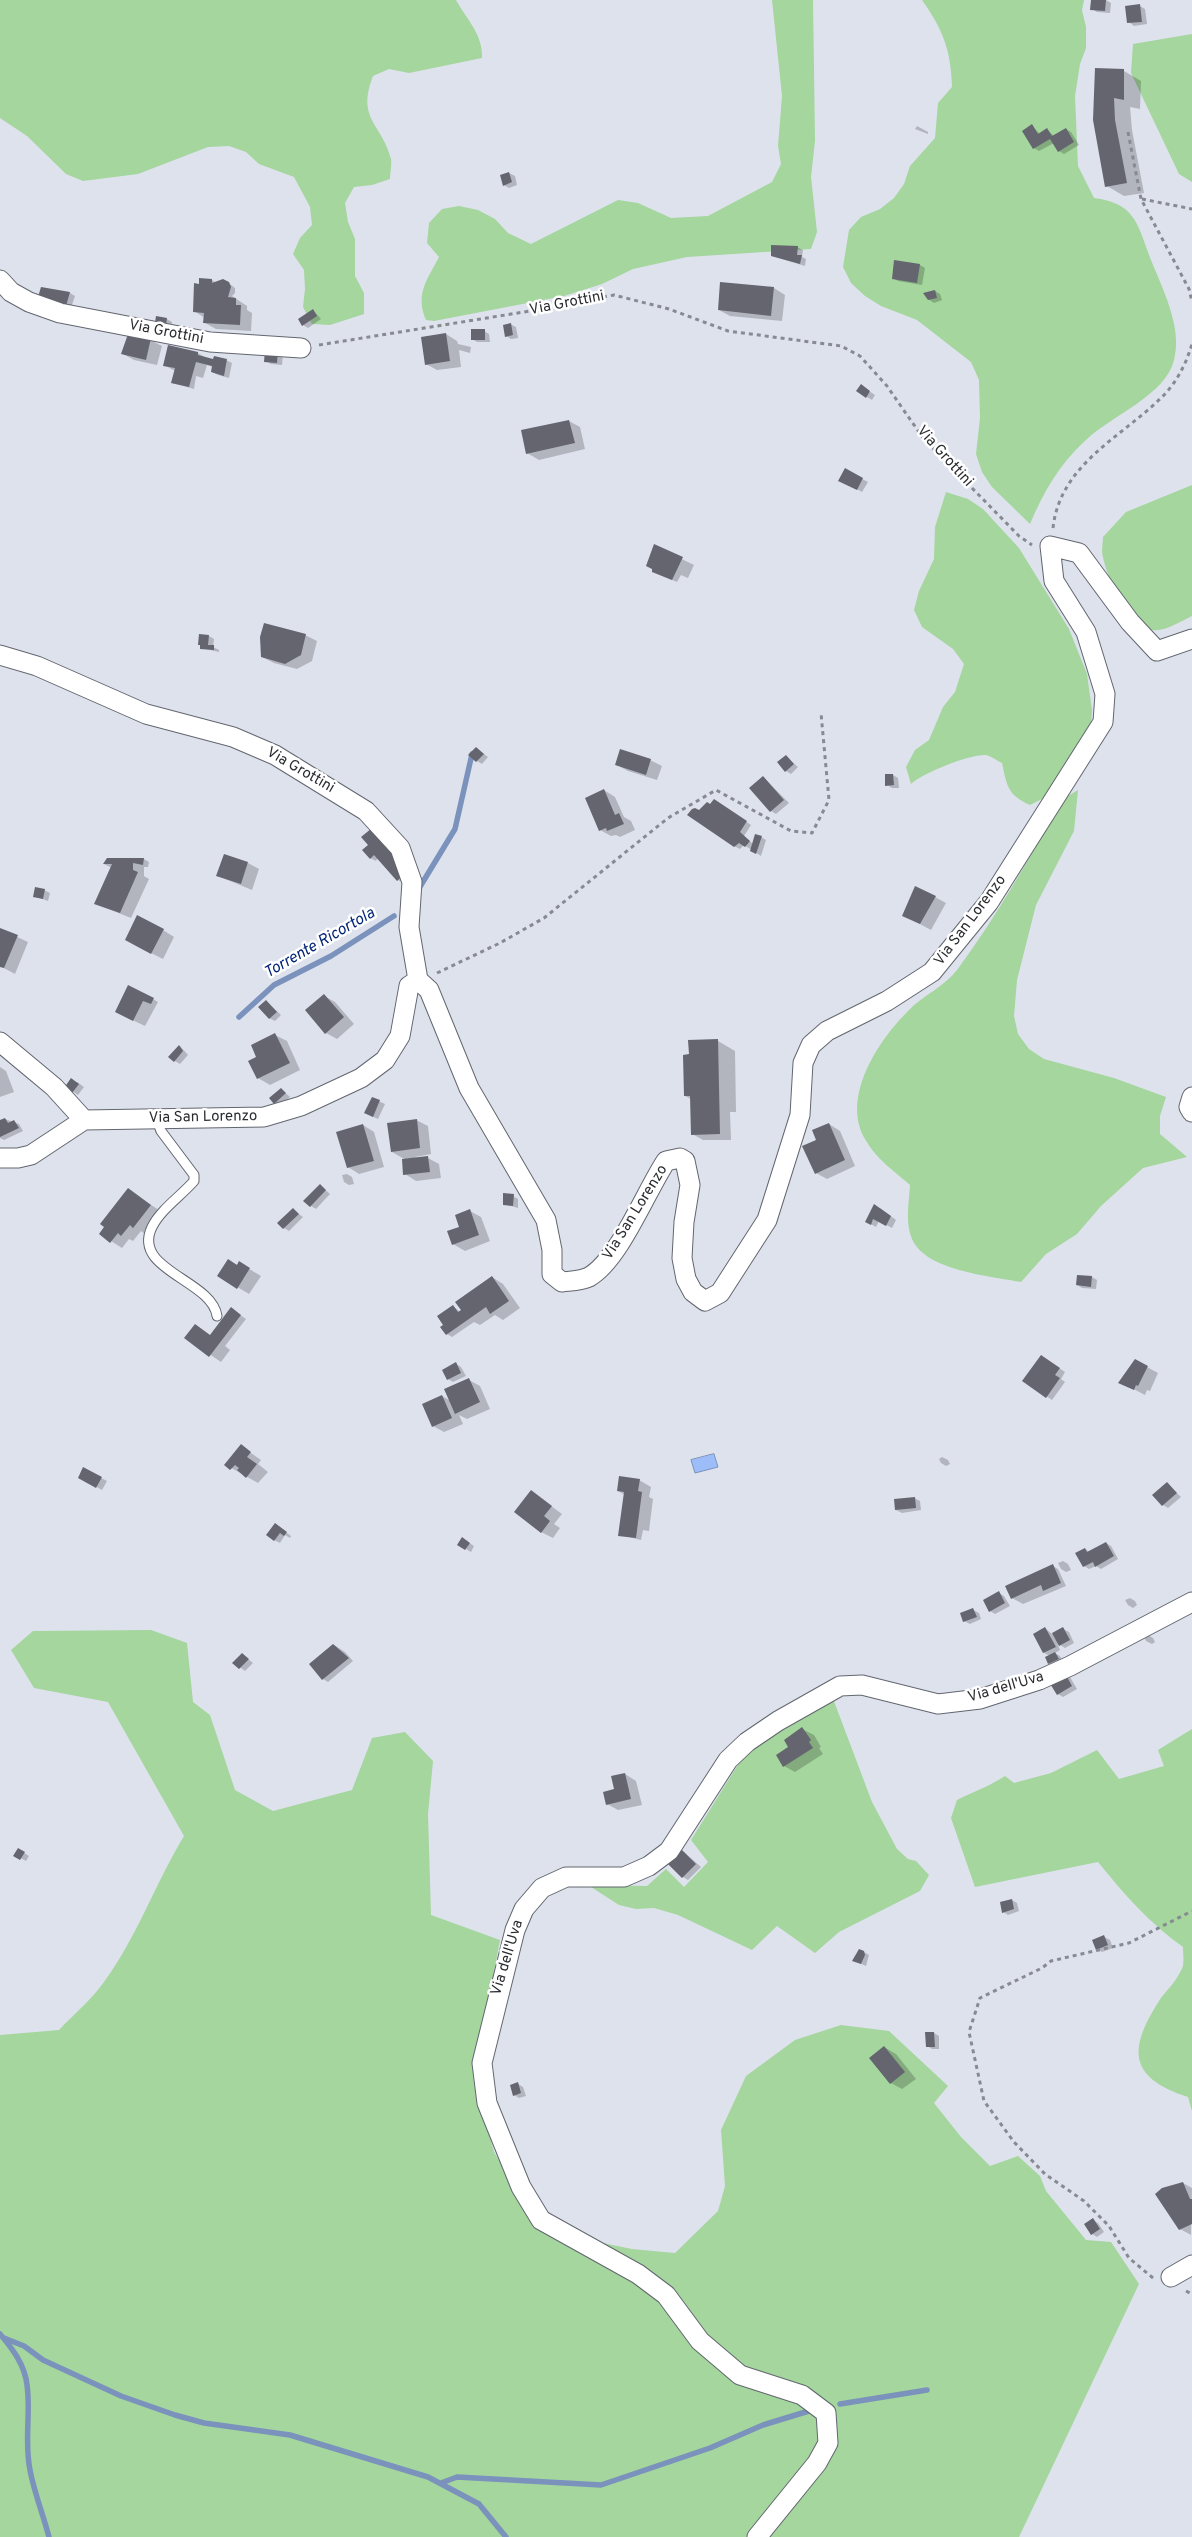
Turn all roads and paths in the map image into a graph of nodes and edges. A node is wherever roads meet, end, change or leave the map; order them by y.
1 (1128, 132) dead end
2 (1142, 199) junction
3 (1192, 209) edge
4 (0, 280) edge
5 (1192, 302) edge
6 (1192, 344) edge
7 (302, 348) joint
8 (1051, 552) junction
9 (1192, 639) edge
10 (0, 655) edge
11 (821, 713) dead end
12 (418, 980) junction
13 (0, 1042) edge
14 (1192, 1097) edge
15 (1192, 1112) edge
16 (84, 1120) junction
17 (157, 1120) junction
18 (0, 1158) edge
19 (216, 1316) dead end
20 (1192, 1602) edge
21 (1192, 1911) edge
22 (1192, 2265) edge
23 (1171, 2277) junction
24 (1192, 2294) edge
25 (757, 2537) edge

1 - 2 path
2 - 3 path
2 - 5 path
4 - 7 street, Via Grottini
6 - 8 path
7 - 8 path, Via Grottini
8 - 9 street
8 - 12 street, Via San Lorenzo
10 - 12 street, Via Grottini
11 - 12 path
12 - 17 street, Via San Lorenzo
13 - 16 street
14 - 15 street
16 - 17 street, Via San Lorenzo
16 - 18 street
17 - 19 lane
20 - 25 street, Via dell'Uva
21 - 23 path
22 - 23 street
23 - 24 path

